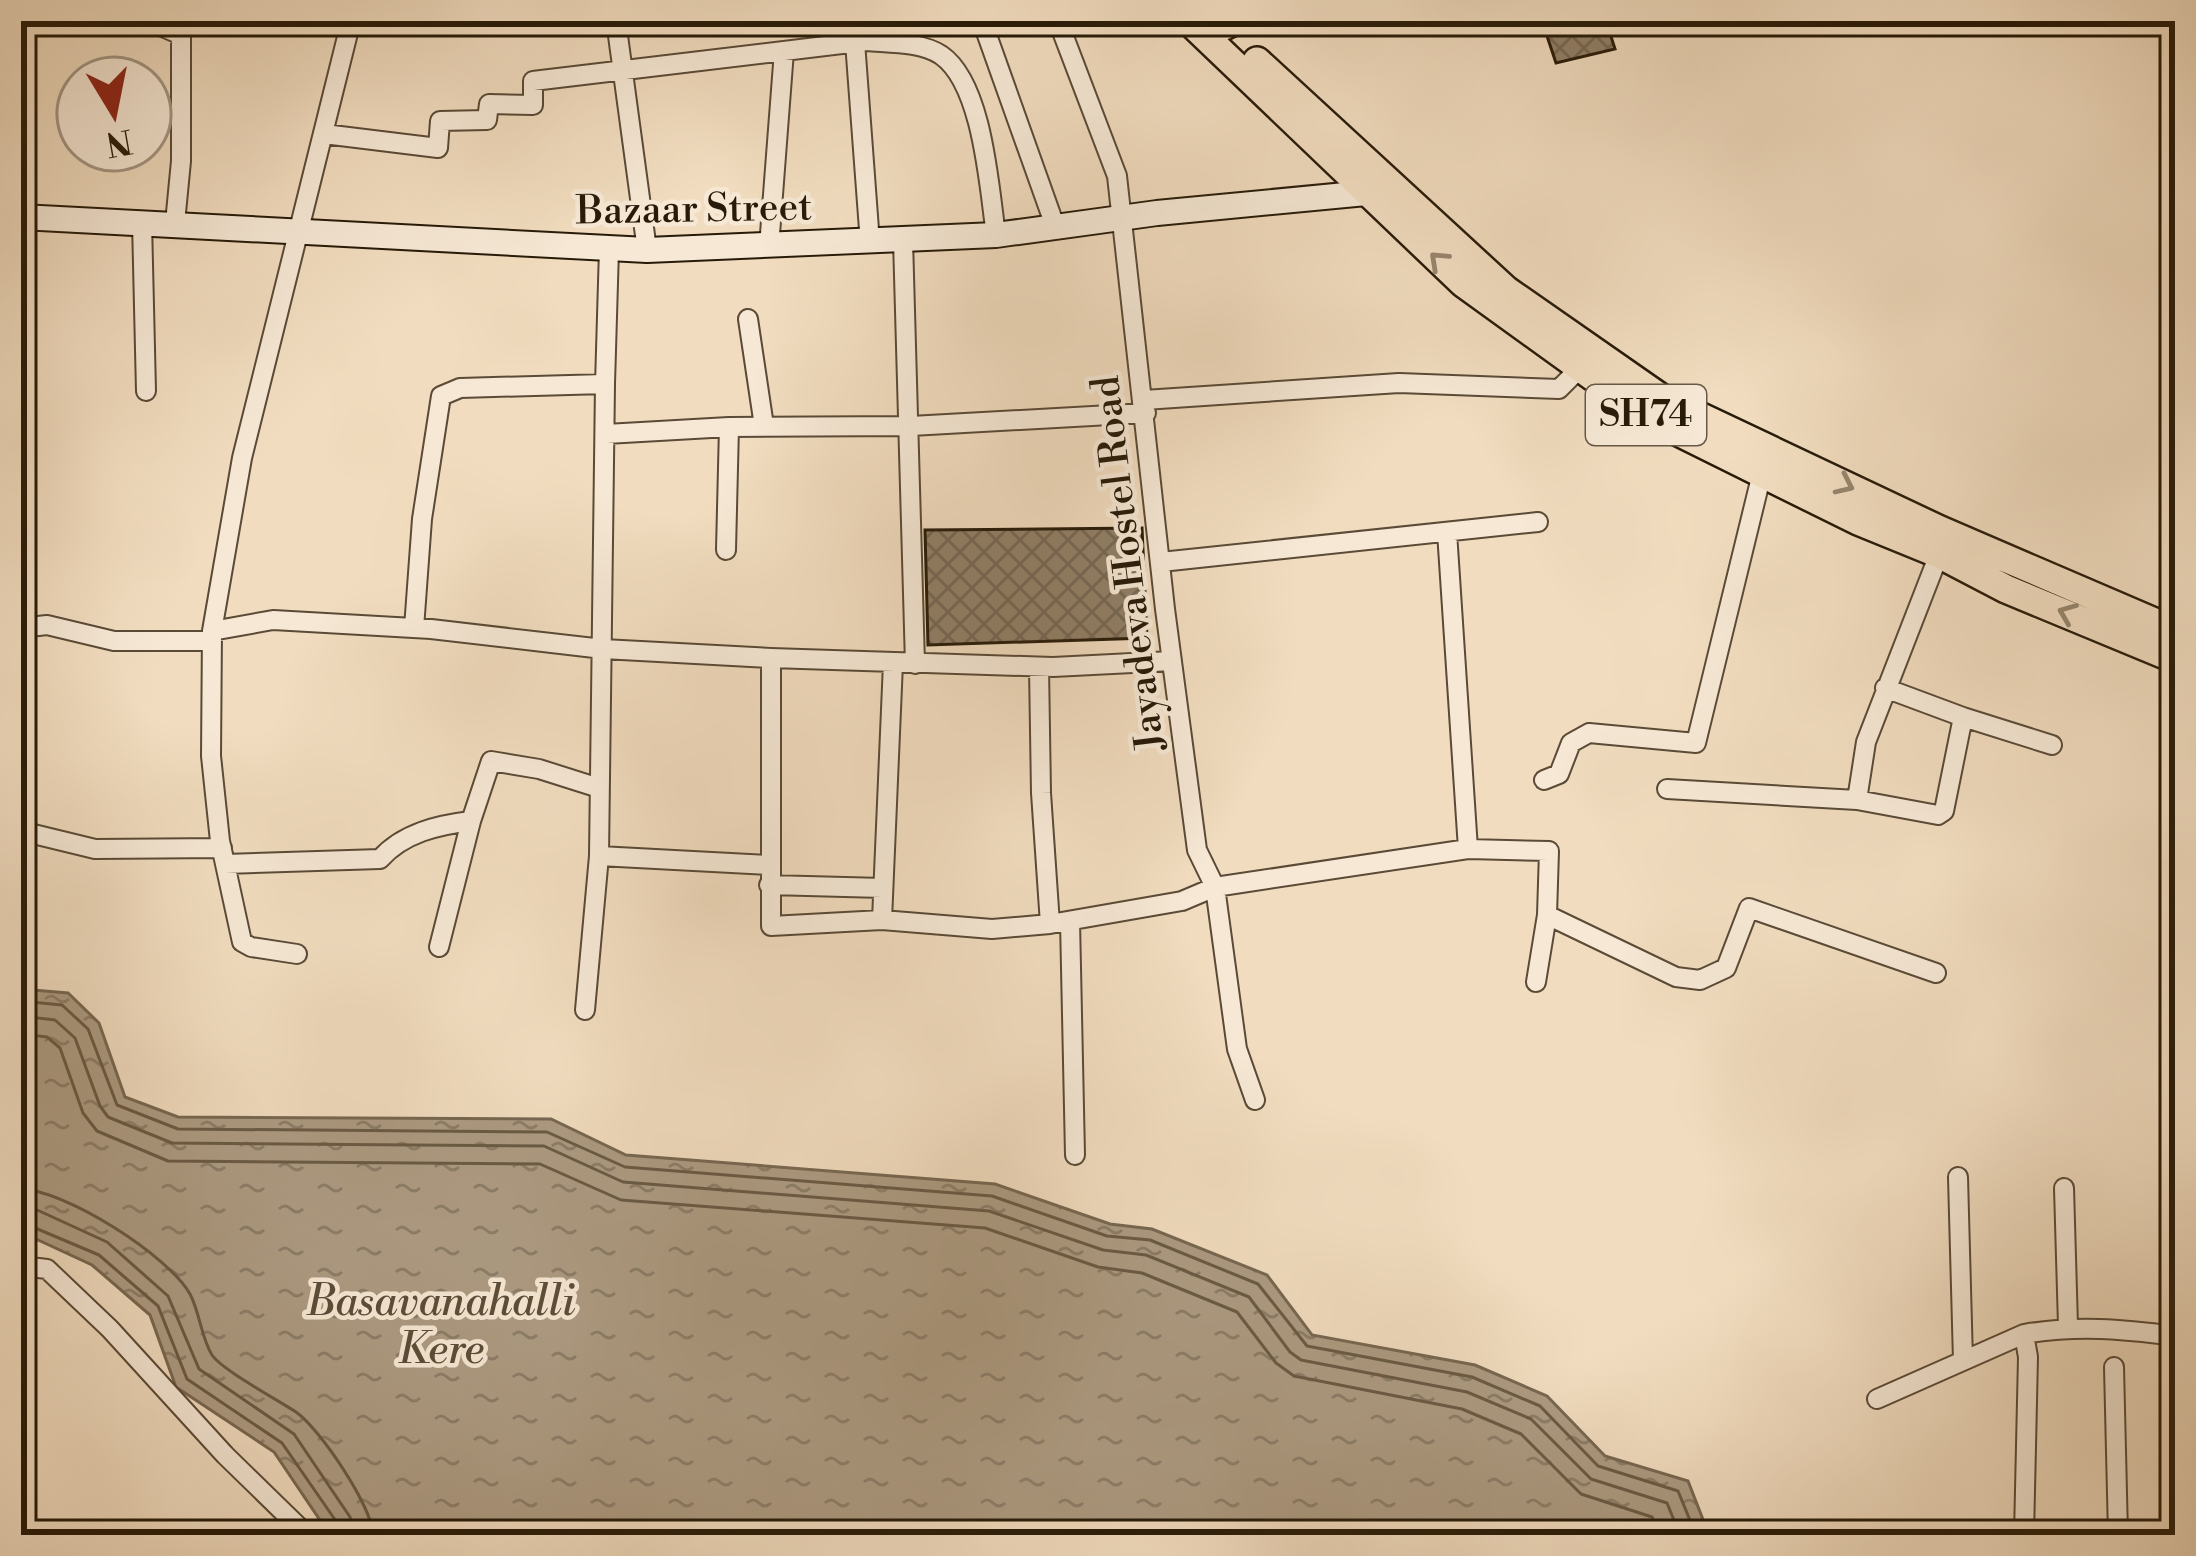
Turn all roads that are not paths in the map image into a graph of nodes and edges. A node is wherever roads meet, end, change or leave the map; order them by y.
1 (54, 21) edge
2 (149, 21) edge
3 (351, 21) edge
4 (616, 21) edge
5 (982, 21) edge
6 (1058, 21) edge
7 (1213, 25) edge
8 (21, 30) edge
9 (855, 42) junction
10 (784, 51) junction
11 (626, 69) junction
12 (324, 134) junction
13 (1366, 193) junction
14 (21, 217) edge
15 (1123, 217) junction
16 (142, 222) junction
17 (175, 223) junction
18 (1055, 226) junction
19 (301, 231) junction
20 (996, 235) junction
21 (903, 241) junction
22 (870, 243) junction
23 (769, 247) junction
24 (609, 249) junction
25 (647, 250) junction
26 (748, 320) dead end
27 (1581, 367) junction
28 (605, 384) junction
29 (146, 391) dead end
30 (1145, 406) junction
31 (764, 426) junction
32 (911, 426) junction
33 (729, 427) junction
34 (606, 434) junction
35 (1766, 461) junction
36 (1538, 522) dead end
37 (1447, 532) junction
38 (1943, 543) junction
39 (726, 550) dead end
40 (1161, 562) junction
41 (21, 628) edge
42 (414, 628) junction
43 (2175, 631) edge
44 (212, 636) junction
45 (603, 649) junction
46 (771, 658) junction
47 (2175, 659) edge
48 (1172, 661) junction
49 (892, 663) junction
50 (915, 664) junction
51 (1040, 667) junction
52 (1885, 688) junction
53 (1963, 717) junction
54 (2052, 745) dead end
55 (1544, 780) dead end
56 (599, 788) junction
57 (1666, 789) dead end
58 (1857, 800) junction
59 (471, 821) junction
60 (21, 831) edge
61 (1468, 849) junction
62 (224, 856) junction
63 (599, 856) junction
64 (769, 875) junction
65 (1215, 887) junction
66 (883, 888) junction
67 (1547, 915) junction
68 (882, 920) junction
69 (1060, 922) junction
70 (439, 947) dead end
71 (297, 954) dead end
72 (1936, 973) dead end
73 (1536, 982) dead end
74 (585, 1010) dead end
75 (1255, 1100) dead end
76 (1076, 1155) dead end
77 (1958, 1177) dead end
78 (2064, 1188) dead end
79 (21, 1266) edge
80 (2068, 1326) junction
81 (2024, 1334) junction
82 (2175, 1336) edge
83 (1963, 1361) junction
84 (2114, 1367) dead end
85 (1876, 1399) dead end
86 (307, 1535) edge
87 (2024, 1535) edge
88 (2117, 1535) edge

1 - 8 street
2 - 17 street
3 - 12 street
4 - 11 street
5 - 18 street
6 - 15 street, Jayadeva Hostel Road
7 - 13 main road, SH74
7 - 35 main road, SH74
9 - 10 street
9 - 20 street
9 - 22 street
10 - 11 street
10 - 23 street
11 - 12 street
11 - 25 street
12 - 19 street
13 - 15 street, Bazaar Street
27 -> 13 main road, SH74
14 - 16 street, Bazaar Street
15 - 18 street, Bazaar Street
15 - 30 street, Jayadeva Hostel Road
16 - 17 street, Bazaar Street
16 - 29 street
17 - 19 street, Bazaar Street
18 - 20 street, Bazaar Street
19 - 24 street, Bazaar Street
19 - 44 street
20 - 21 street, Bazaar Street
21 - 22 street, Bazaar Street
21 - 32 street
22 - 23 street, Bazaar Street
23 - 25 street, Bazaar Street
24 - 25 street, Bazaar Street
24 - 28 street
26 - 31 street
27 - 30 street
27 - 35 main road, SH74
28 - 34 street
28 - 42 street
30 - 32 street
30 - 40 street, Jayadeva Hostel Road
31 - 32 street
31 - 33 street
32 - 50 street
33 - 34 street
33 - 39 street
34 - 45 street
35 - 38 main road, SH74
35 - 55 street
36 - 37 street
37 - 40 street
37 - 61 street
38 - 43 main road, SH74
47 -> 38 main road, SH74
38 - 52 street
40 - 48 street, Jayadeva Hostel Road
41 - 44 street
42 - 44 street
42 - 45 street
44 - 62 street
45 - 46 street
45 - 56 street
46 - 49 street
46 - 64 street
48 - 51 street
48 - 65 street, Jayadeva Hostel Road
49 - 50 street
49 - 66 street
50 - 51 street
51 - 69 street
52 - 53 street
52 - 58 street
53 - 54 street
53 - 58 street
56 - 59 street
56 - 63 street
57 - 58 street
59 - 62 street
59 - 70 street
60 - 62 street
61 - 65 street
61 - 67 street
62 - 71 street
63 - 64 street
63 - 74 street
64 - 66 street
64 - 68 street
65 - 69 street
65 - 75 street, Jayadeva Hostel Road
66 - 68 street
67 - 72 street
67 - 73 street
68 - 69 street
69 - 76 street
77 - 83 street
78 - 80 street
79 - 86 street
80 - 81 street
80 - 82 street
81 - 83 street
81 - 87 street
83 - 85 street
84 - 88 street

